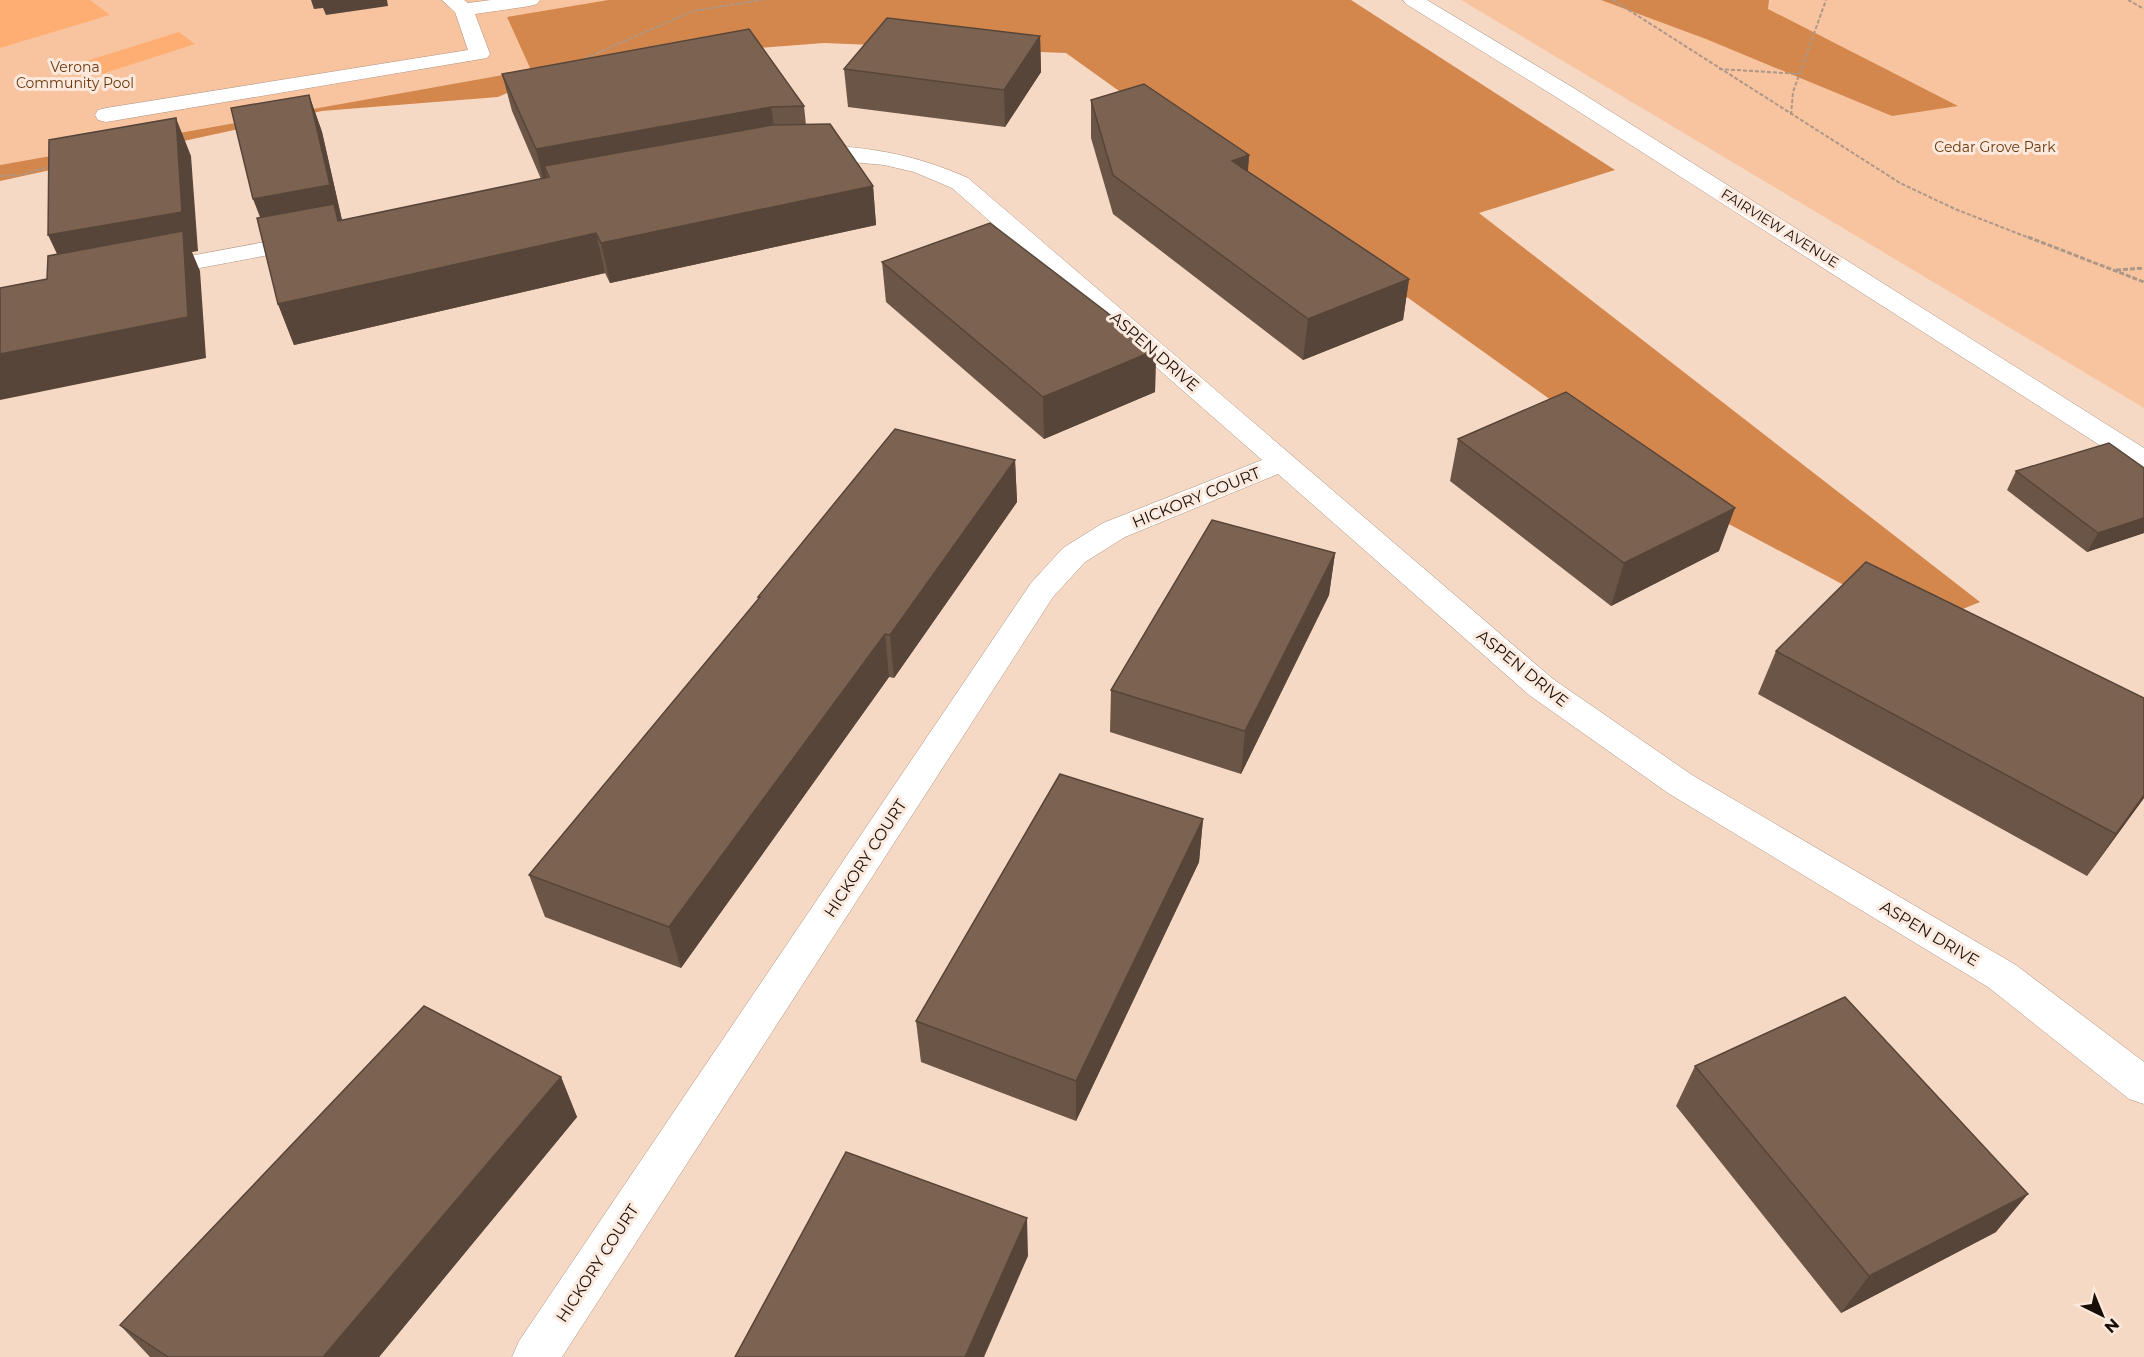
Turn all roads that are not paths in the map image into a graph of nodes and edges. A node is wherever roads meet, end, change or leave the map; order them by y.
1 (530, 0) edge
2 (1413, 0) edge
3 (458, 5) edge
4 (106, 115) dead end
5 (777, 154) edge
6 (330, 237) edge
7 (129, 274) edge
8 (2144, 461) edge
9 (1283, 462) junction
10 (2144, 1086) edge
11 (535, 1357) edge

1 - 3 street
2 - 8 street, FAIRVIEW AVENUE
3 - 4 street
5 - 9 street, ASPEN DRIVE
6 - 7 street
9 - 10 street, ASPEN DRIVE
9 - 11 street, HICKORY COURT

